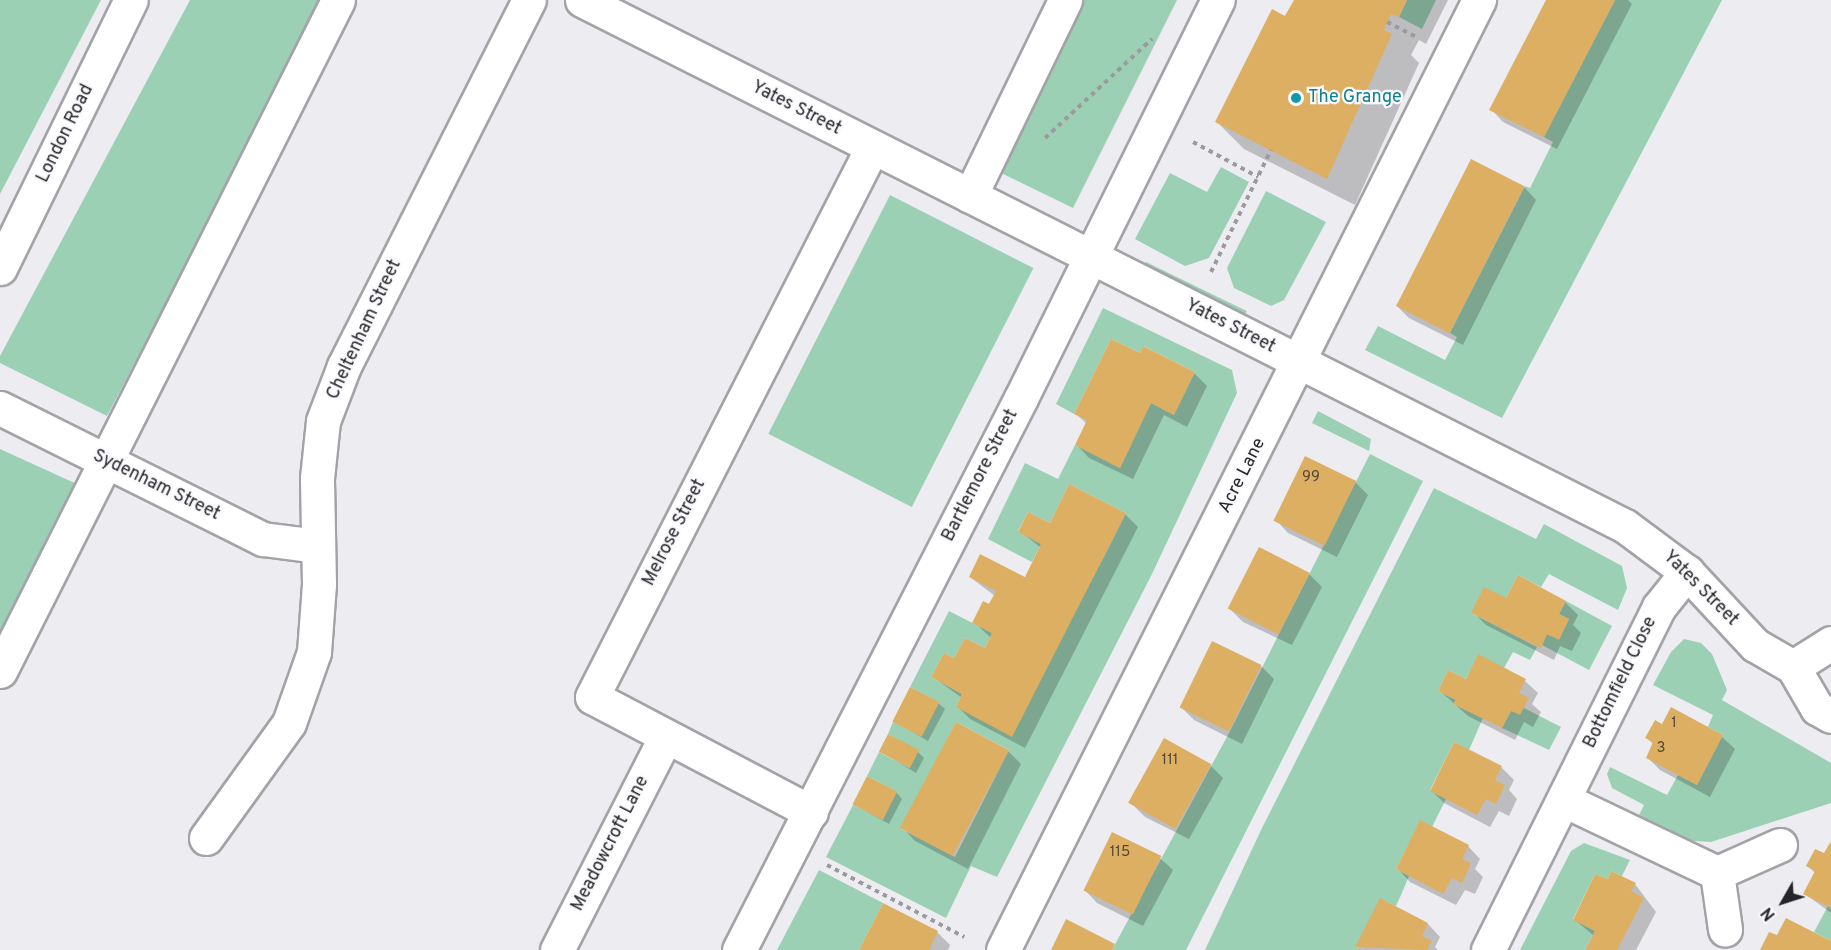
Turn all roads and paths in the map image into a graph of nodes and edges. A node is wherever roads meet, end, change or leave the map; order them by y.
1 (131, 0) edge
2 (338, 0) edge
3 (529, 0) edge
4 (582, 0) edge
5 (1065, 0) edge
6 (1218, 0) edge
7 (1479, 0) edge
8 (1387, 22) dead end
9 (1154, 37) dead end
10 (1425, 41) dead end
11 (1041, 141) dead end
12 (1191, 141) dead end
13 (872, 148) junction
14 (1271, 150) dead end
15 (1258, 177) junction
16 (970, 196) junction
17 (1089, 257) junction
18 (0, 268) edge
19 (1205, 283) dead end
20 (1300, 362) junction
21 (0, 408) edge
22 (104, 460) junction
23 (317, 546) junction
24 (1687, 572) junction
25 (1831, 643) edge
26 (1792, 667) junction
27 (0, 671) edge
28 (1831, 716) edge
29 (665, 738) junction
30 (1563, 800) junction
31 (811, 812) junction
32 (206, 838) dead end
33 (1780, 844) dead end
34 (825, 864) dead end
35 (1717, 873) junction
36 (1725, 929) dead end
37 (970, 941) dead end
38 (557, 950) edge
39 (739, 950) edge
40 (1003, 950) edge
41 (1488, 950) edge

1 - 18 street, London Road
2 - 22 street
3 - 23 street, Cheltenham Street
4 - 13 street, Yates Street
5 - 16 street
6 - 17 street, Bartlemore Street
7 - 20 street, Acre Lane
8 - 10 path
9 - 11 path
12 - 15 path
13 - 16 street, Yates Street
13 - 29 street, Melrose Street
14 - 15 path
15 - 19 path
16 - 17 street, Yates Street
17 - 20 street, Yates Street
17 - 31 street, Bartlemore Street
20 - 24 street, Yates Street
20 - 40 street, Acre Lane
21 - 22 street, Sydenham Street
22 - 23 street, Sydenham Street
22 - 27 street
23 - 32 street, Cheltenham Street
24 - 26 street, Yates Street
24 - 30 street, Bottomfield Close
25 - 26 street
26 - 28 street, Yates Street
29 - 31 street, Melrose Street
29 - 38 street, Meadowcroft Lane
30 - 35 street
30 - 41 street, Bottomfield Close
31 - 39 street, Bartlemore Street
33 - 35 street
34 - 37 path
35 - 36 street

